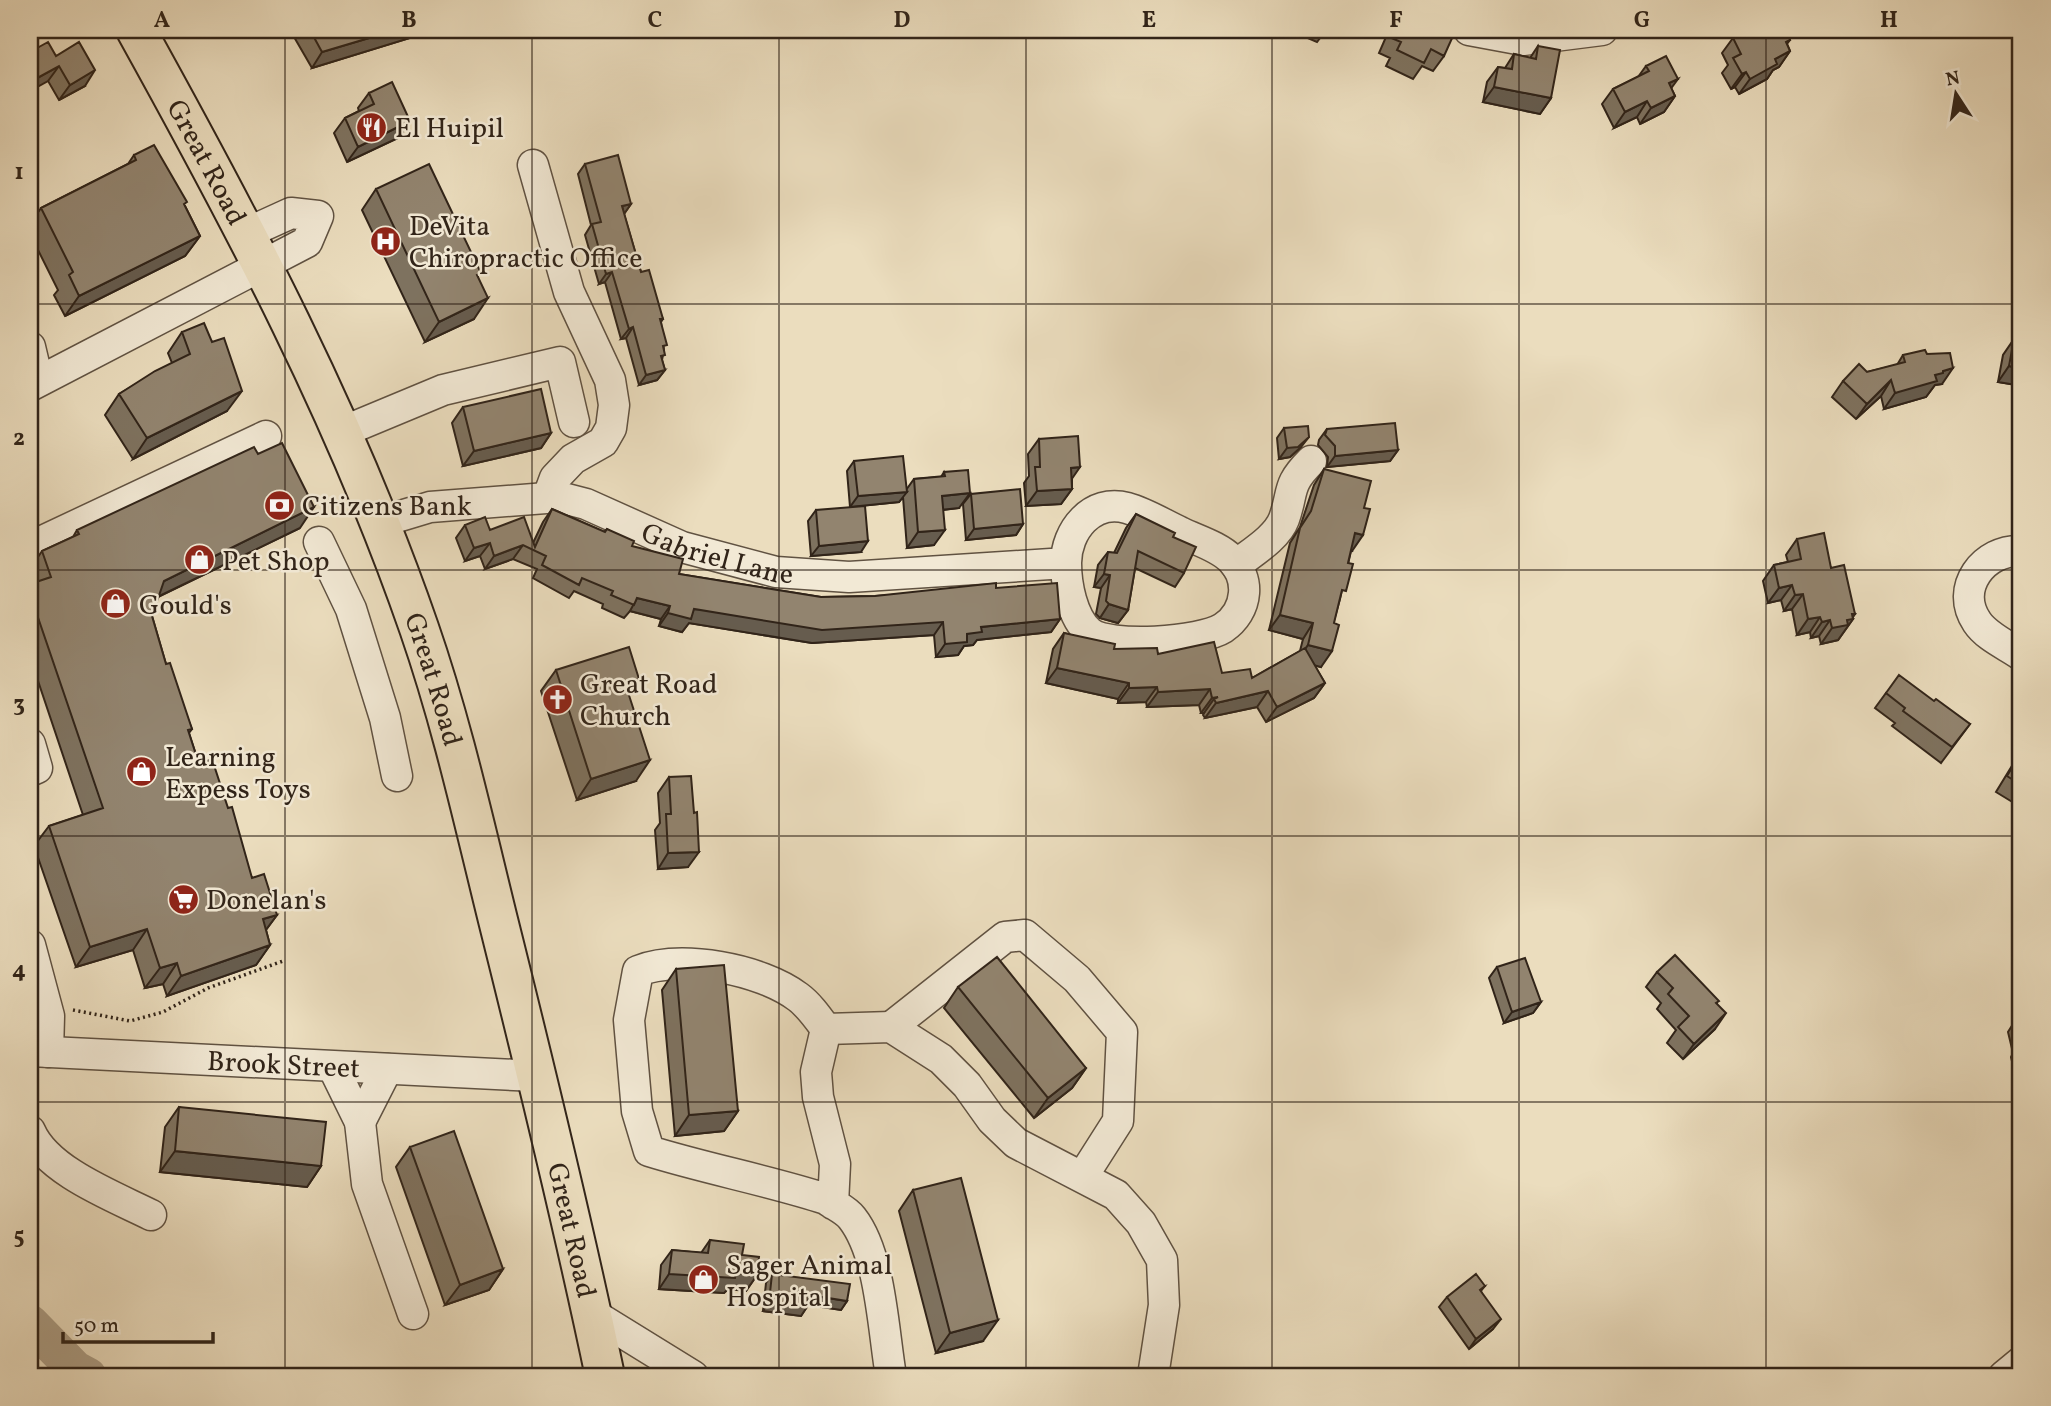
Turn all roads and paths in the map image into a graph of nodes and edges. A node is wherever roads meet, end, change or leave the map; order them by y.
1 (136, 30) edge
2 (1469, 30) edge
3 (1602, 30) edge
4 (533, 165) dead end
5 (255, 249) junction
6 (30, 347) edge
7 (34, 384) edge
8 (574, 422) dead end
9 (342, 432) junction
10 (266, 436) dead end
11 (1311, 461) dead end
12 (548, 497) junction
13 (377, 523) junction
14 (319, 542) dead end
15 (30, 547) edge
16 (2021, 551) edge
17 (1066, 563) junction
18 (1236, 565) junction
19 (2021, 654) edge
20 (30, 744) edge
21 (30, 771) edge
22 (397, 776) dead end
23 (30, 945) edge
24 (283, 961) dead end
25 (40, 991) edge
26 (891, 1027) junction
27 (826, 1029) junction
28 (39, 1051) edge
29 (332, 1068) junction
30 (387, 1069) junction
31 (536, 1076) junction
32 (360, 1122) junction
33 (30, 1131) edge
34 (1083, 1176) junction
35 (833, 1204) junction
36 (151, 1215) dead end
37 (413, 1314) dead end
38 (591, 1314) junction
39 (2021, 1362) edge
40 (605, 1376) edge
41 (692, 1376) edge
42 (891, 1376) edge
43 (1153, 1376) edge
44 (2004, 1376) edge

1 - 5 main road, Great Road
2 - 3 street
4 - 12 street
5 - 7 street
5 - 9 main road, Great Road
6 - 7 street
8 - 9 street
9 - 13 main road, Great Road
10 - 15 street
11 - 18 street
12 - 13 street, Gabriel Lane
12 - 17 street, Gabriel Lane
13 - 31 main road, Great Road
14 - 22 street
16 - 19 street
17 - 18 street
17 - 18 street
20 - 21 street
23 - 25 street
24 - 25 path
25 - 28 street
26 - 27 street
26 - 34 street
26 - 34 street
27 - 35 street
27 - 35 street
28 - 29 street, Brook Street
29 - 30 street, Brook Street
29 - 32 street
30 - 31 street, Brook Street
30 - 32 street
31 - 38 main road, Great Road
32 - 37 street
33 - 36 street
34 - 43 street
35 - 42 street
38 - 40 main road, Great Road
38 - 41 street
39 - 44 street

